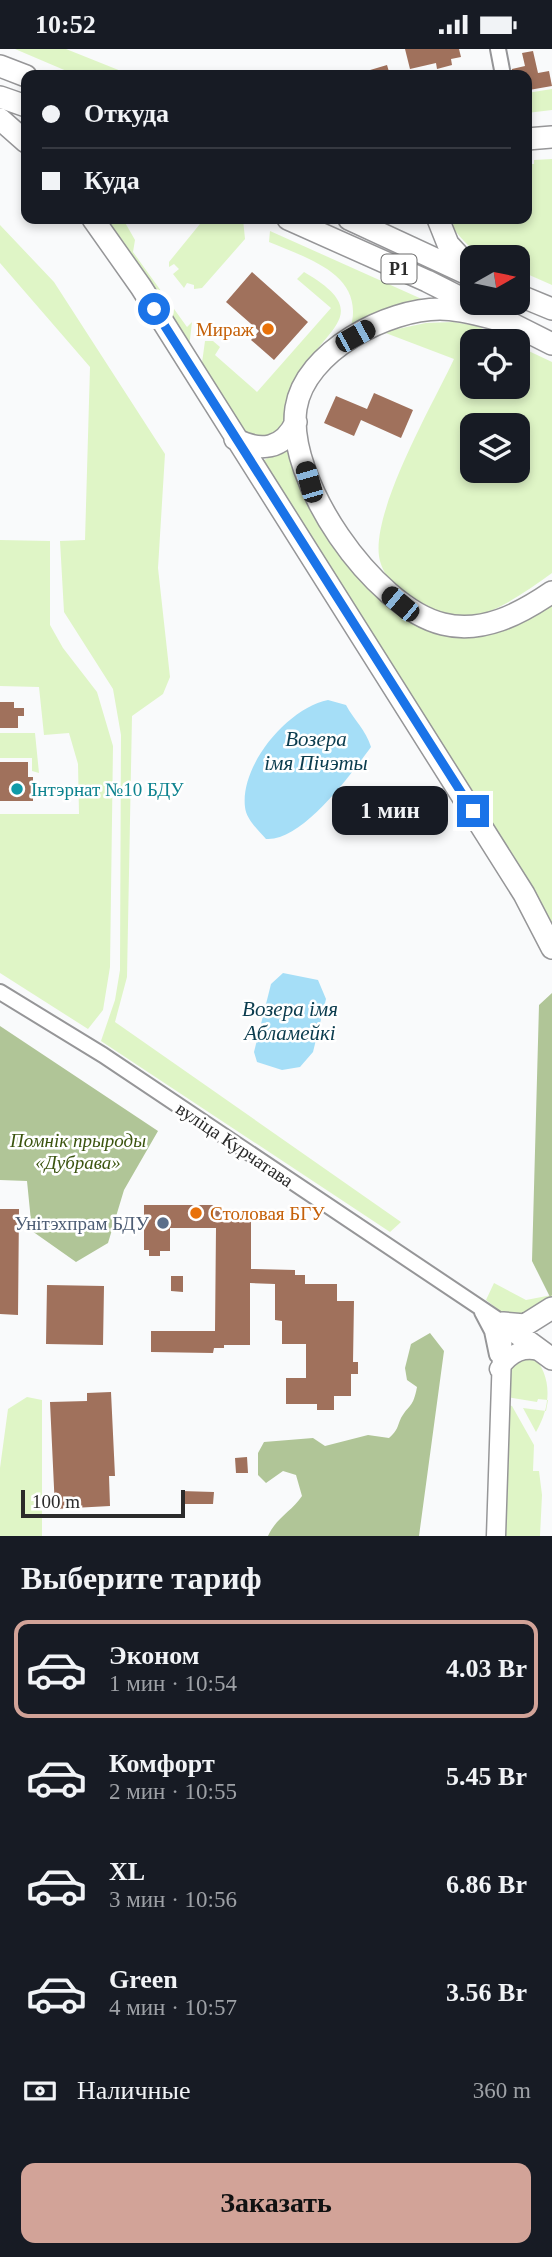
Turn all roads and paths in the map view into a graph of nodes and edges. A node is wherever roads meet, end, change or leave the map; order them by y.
1 (498, 49) edge
2 (0, 66) edge
3 (502, 70) edge
4 (21, 74) edge
5 (0, 97) edge
6 (21, 104) edge
7 (0, 119) edge
8 (552, 137) edge
9 (21, 138) edge
10 (532, 139) edge
11 (552, 150) edge
12 (532, 152) edge
13 (97, 224) edge
14 (299, 224) edge
15 (360, 224) edge
16 (441, 224) edge
17 (460, 257) edge
18 (460, 270) edge
19 (530, 300) edge
20 (552, 309) edge
21 (508, 323) junction
22 (552, 344) edge
23 (296, 422) junction
24 (235, 439) junction
25 (552, 592) edge
26 (552, 948) edge
27 (0, 992) edge
28 (480, 1308) junction
29 (552, 1308) edge
30 (503, 1324) junction
31 (548, 1356) edge
32 (499, 1369) junction
33 (495, 1536) edge

1 - 3 street
2 - 4 highway
5 - 6 highway
7 - 9 highway
8 - 10 highway
11 - 12 highway
13 - 24 highway
14 - 21 highway, Р1
15 - 18 highway, Р1
16 - 17 highway
19 - 20 highway
21 - 22 highway, Р1
21 - 23 highway
23 - 24 highway
23 - 25 highway
24 - 26 highway
27 - 28 street, вуліца Курчатава
28 - 30 street, вуліца Курчатава
28 - 32 street
29 - 30 highway
30 - 31 highway
30 - 32 main road
31 - 32 main road
32 - 33 main road

